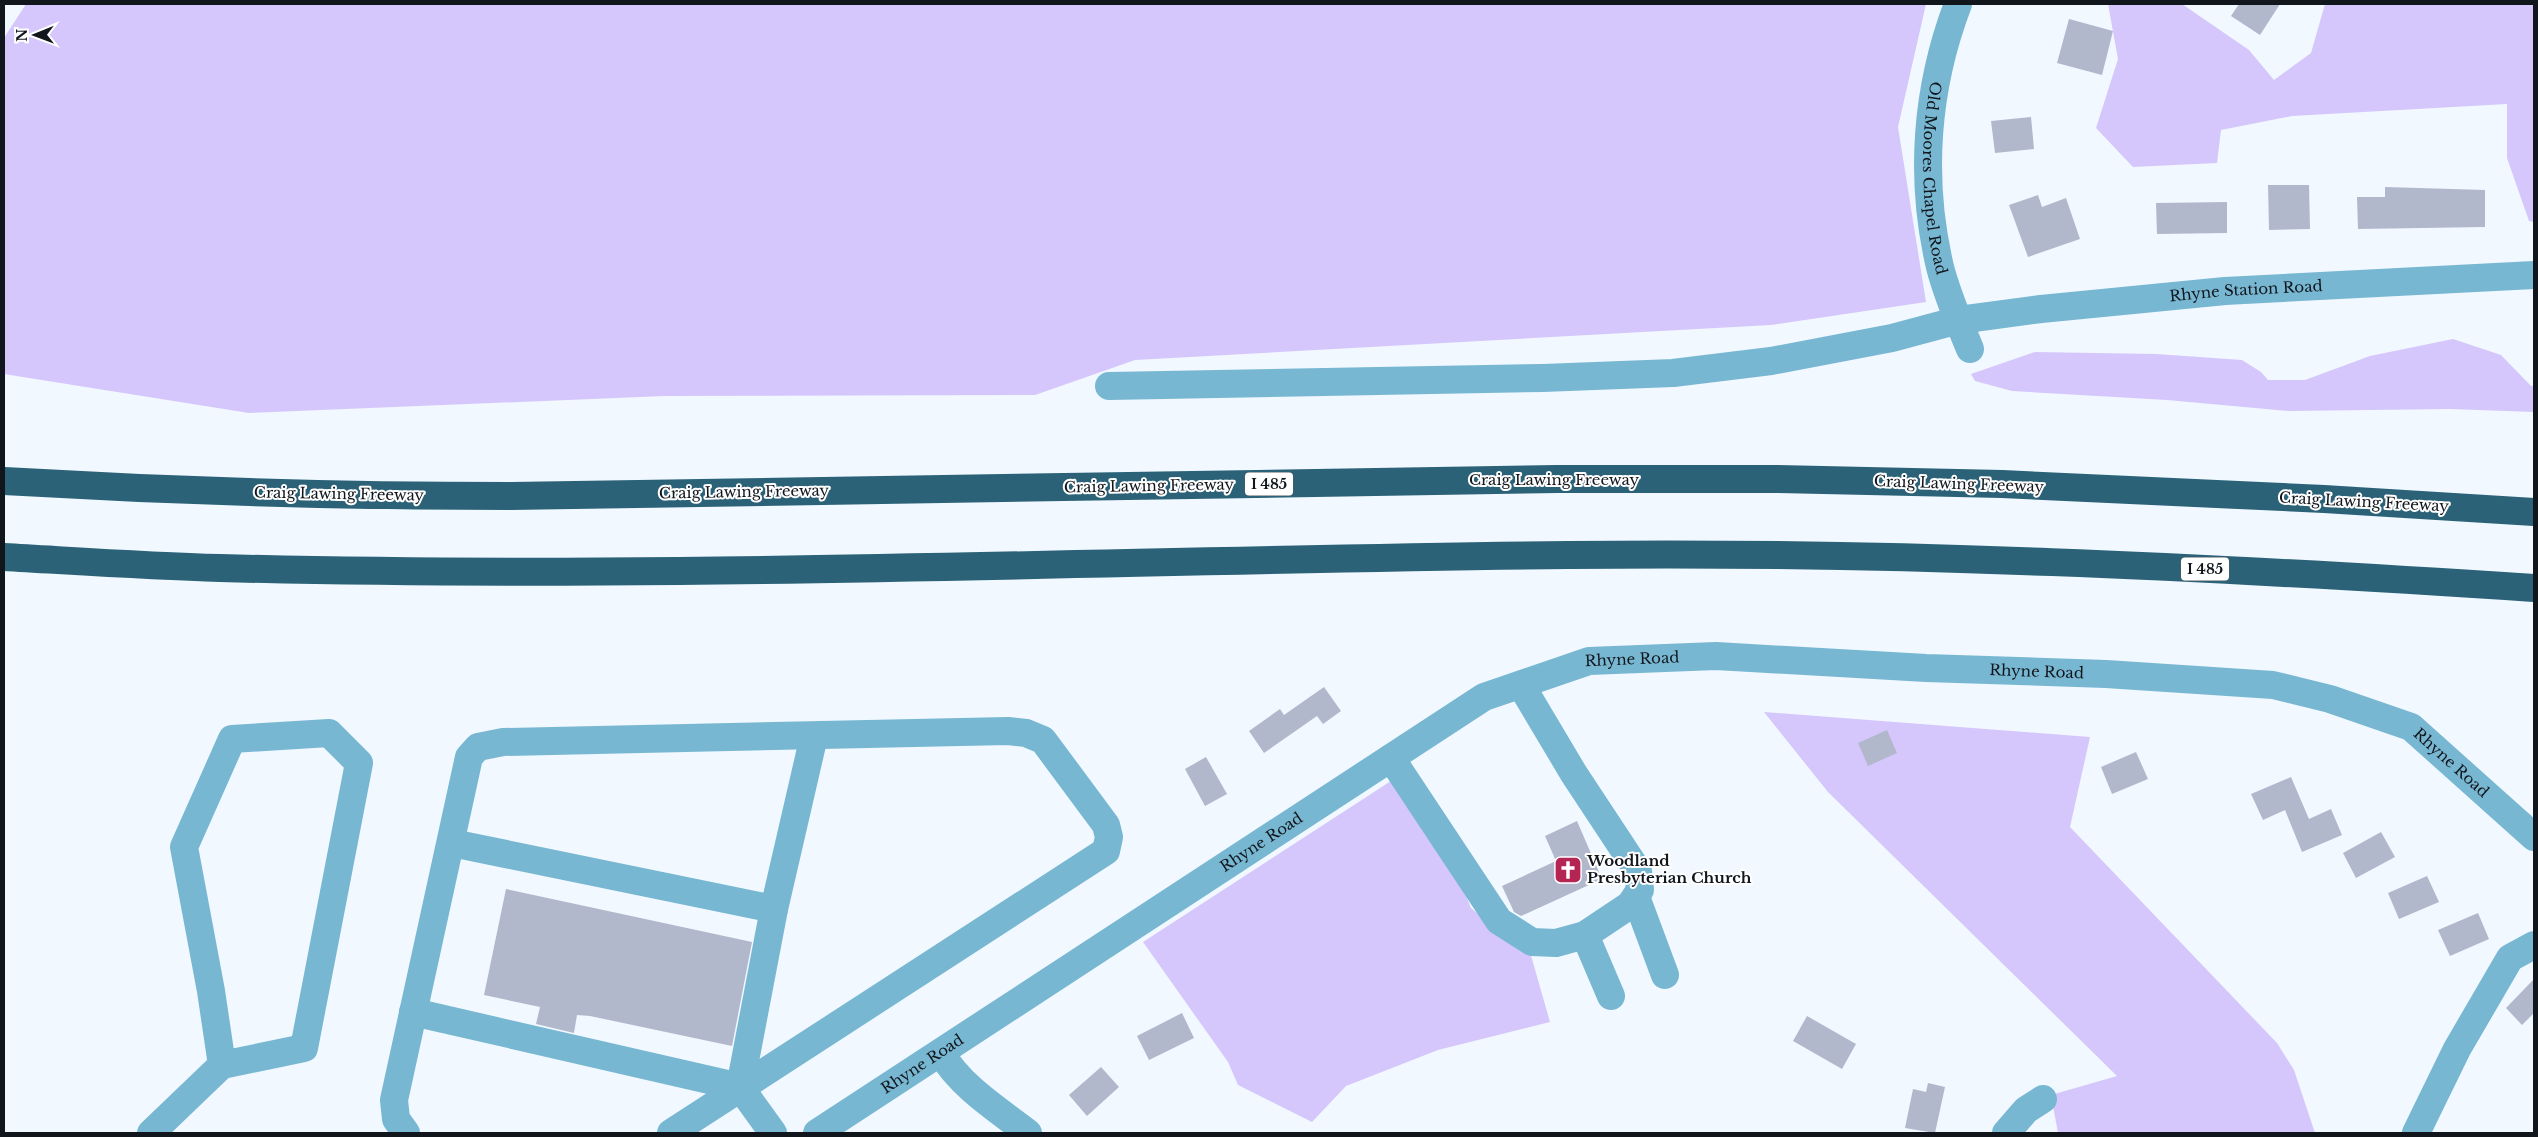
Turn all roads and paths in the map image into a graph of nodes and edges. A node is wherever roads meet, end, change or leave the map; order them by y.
1 (1958, 4) edge
2 (2534, 275) edge
3 (1959, 320) junction
4 (1970, 349) dead end
5 (1109, 386) dead end
6 (4, 481) edge
7 (2534, 497) edge
8 (2324, 499) junction
9 (2534, 512) edge
10 (4, 558) edge
11 (2398, 579) junction
12 (2534, 588) edge
13 (2534, 600) edge
14 (1521, 685) junction
15 (814, 736) junction
16 (1391, 758) junction
17 (2534, 837) edge
18 (452, 843) junction
19 (1636, 897) junction
20 (774, 909) junction
21 (1584, 935) junction
22 (2534, 945) edge
23 (1665, 975) dead end
24 (1611, 996) dead end
25 (413, 1012) junction
26 (941, 1053) junction
27 (222, 1066) junction
28 (740, 1087) junction
29 (2043, 1099) dead end
30 (151, 1133) edge
31 (406, 1133) edge
32 (671, 1133) edge
33 (773, 1133) edge
34 (817, 1133) edge
35 (1028, 1133) edge
36 (2006, 1133) edge
37 (2416, 1133) edge

1 - 3 street, Old Moores Chapel Road
2 - 3 street, Rhyne Station Road
3 - 4 street, Old Moores Chapel Road
3 - 5 street, Rhyne Station Road
6 - 8 highway, Craig Lawing Freeway / I 485
7 - 8 highway
8 - 9 highway, Craig Lawing Freeway / I 485
10 - 11 highway, I 485
11 - 12 highway, I 485
11 - 13 highway
14 - 16 street, Rhyne Road
14 - 17 street, Rhyne Road
14 - 19 street
15 - 18 street
15 - 20 street
15 - 28 street
16 - 21 street
16 - 26 street, Rhyne Road
18 - 20 street
18 - 25 street
19 - 21 street
19 - 23 street
20 - 28 street
21 - 24 street
22 - 37 street
25 - 28 street
25 - 31 street
26 - 34 street, Rhyne Road
26 - 35 street
27 - 27 street
27 - 30 street
28 - 32 street
28 - 33 street
29 - 36 street

